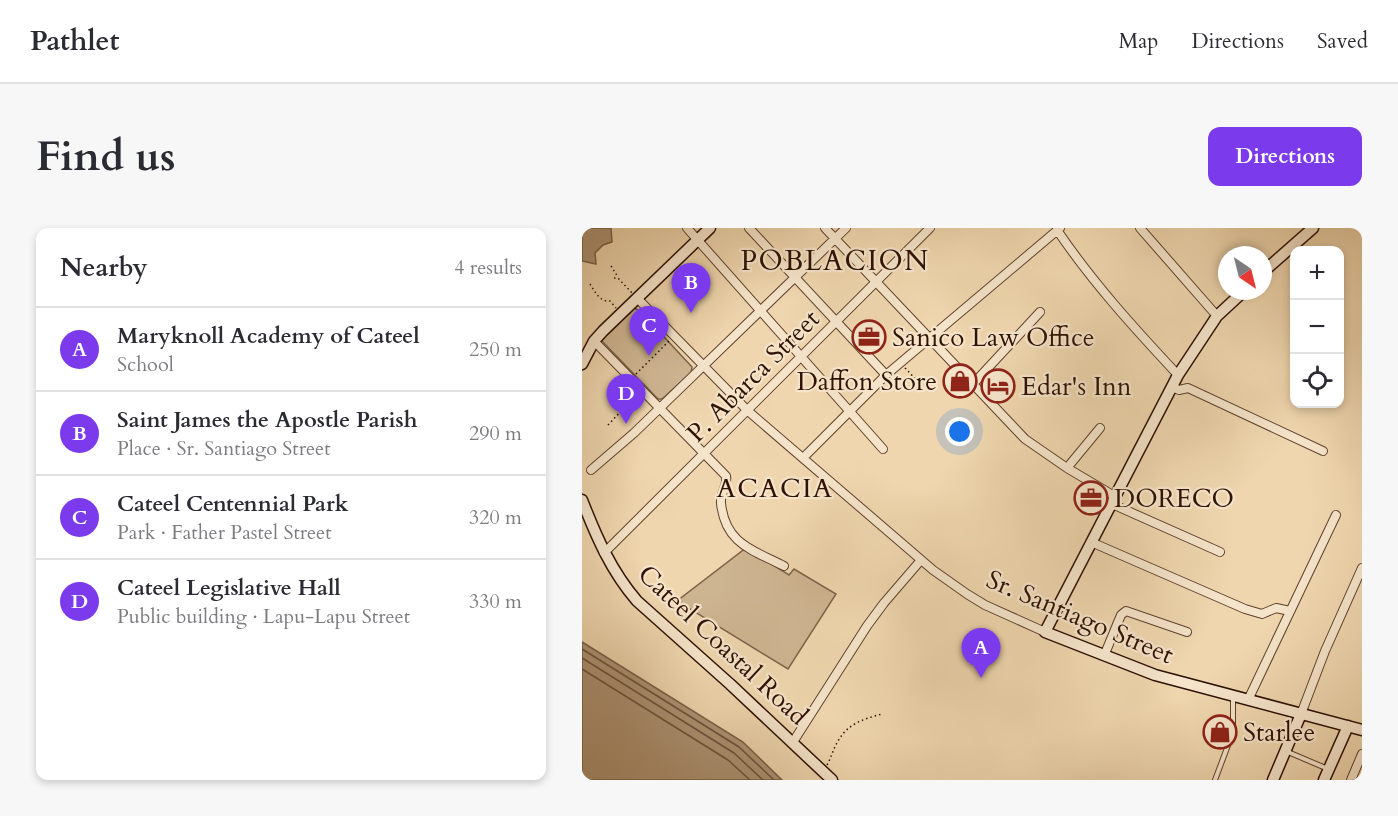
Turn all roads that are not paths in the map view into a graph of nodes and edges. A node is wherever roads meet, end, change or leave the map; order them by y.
1 (687, 228) edge
2 (710, 228) edge
3 (749, 228) edge
4 (825, 228) edge
5 (846, 228) edge
6 (930, 228) edge
7 (1140, 228) edge
8 (1313, 228) edge
9 (1058, 229) edge
10 (836, 239) junction
11 (698, 240) junction
12 (1272, 264) edge
13 (795, 278) junction
14 (876, 281) junction
15 (637, 298) junction
16 (1234, 300) edge
17 (760, 312) junction
18 (1040, 312) dead end
19 (1217, 316) junction
20 (836, 321) junction
21 (929, 339) junction
22 (594, 340) junction
23 (801, 357) junction
24 (582, 364) edge
25 (703, 367) junction
26 (886, 375) junction
27 (1178, 375) junction
28 (974, 384) junction
29 (1172, 387) junction
30 (660, 408) junction
31 (748, 411) junction
32 (849, 412) junction
33 (1100, 428) dead end
34 (883, 449) dead end
35 (1323, 451) dead end
36 (705, 455) junction
37 (803, 458) junction
38 (1067, 468) junction
39 (591, 470) dead end
40 (582, 500) edge
41 (1114, 500) junction
42 (1336, 515) dead end
43 (1091, 542) junction
44 (1220, 552) dead end
45 (604, 553) junction
46 (921, 560) junction
47 (784, 566) dead end
48 (1362, 568) edge
49 (1290, 611) junction
50 (1045, 632) junction
51 (1187, 632) dead end
52 (1104, 656) junction
53 (1233, 696) junction
54 (1248, 700) junction
55 (1301, 714) junction
56 (1348, 726) junction
57 (1362, 730) edge
58 (793, 742) junction
59 (1285, 751) junction
60 (1362, 754) edge
61 (1329, 769) junction
62 (832, 780) edge
63 (1215, 780) edge
64 (1273, 780) edge
65 (1324, 780) edge
66 (1351, 780) edge

1 - 11 street
2 - 11 street
3 - 13 street
4 - 10 street
5 - 10 street
6 - 14 street, P. Abarca Street
7 - 19 street
8 - 12 street
9 - 21 street
9 - 27 street
10 - 13 street
10 - 14 street
11 - 15 street
11 - 17 street
13 - 17 street
13 - 20 street
14 - 20 street, P. Abarca Street
14 - 21 street
15 - 22 street
15 - 25 street, Sr. Santiago Street
16 - 19 street
17 - 23 street
17 - 25 street
18 - 28 street
19 - 27 street
20 - 23 street, P. Abarca Street
20 - 26 street
21 - 26 street
21 - 28 street
22 - 24 street
22 - 30 street
23 - 31 street, P. Abarca Street
23 - 32 street
25 - 30 street
25 - 31 street, Sr. Santiago Street
26 - 32 street
27 - 29 street
28 - 38 street
29 - 35 street
29 - 41 street
30 - 36 street
30 - 39 street
31 - 36 street, P. Abarca Street
31 - 37 street, Sr. Santiago Street
32 - 34 street
32 - 37 street
33 - 38 street
36 - 45 street, P. Abarca Street
36 - 47 street
37 - 46 street, Sr. Santiago Street
38 - 41 street
40 - 45 street, Cateel Coastal Road
41 - 43 street
41 - 44 street
42 - 49 street
43 - 49 street
43 - 50 street
45 - 58 street, Cateel Coastal Road
46 - 50 street, Sr. Santiago Street
46 - 58 street
48 - 55 street
49 - 54 street
50 - 52 street, Sr. Santiago Street
51 - 52 street
52 - 53 street, Sr. Santiago Street
53 - 54 street, Sr. Santiago Street
53 - 63 lane
54 - 55 street, Sr. Santiago Street
55 - 56 street, Sr. Santiago Street
55 - 59 street
56 - 57 street, Sr. Santiago Street
56 - 61 street
58 - 62 street, Cateel Coastal Road
59 - 61 lane
59 - 64 street
60 - 66 street
61 - 65 street

